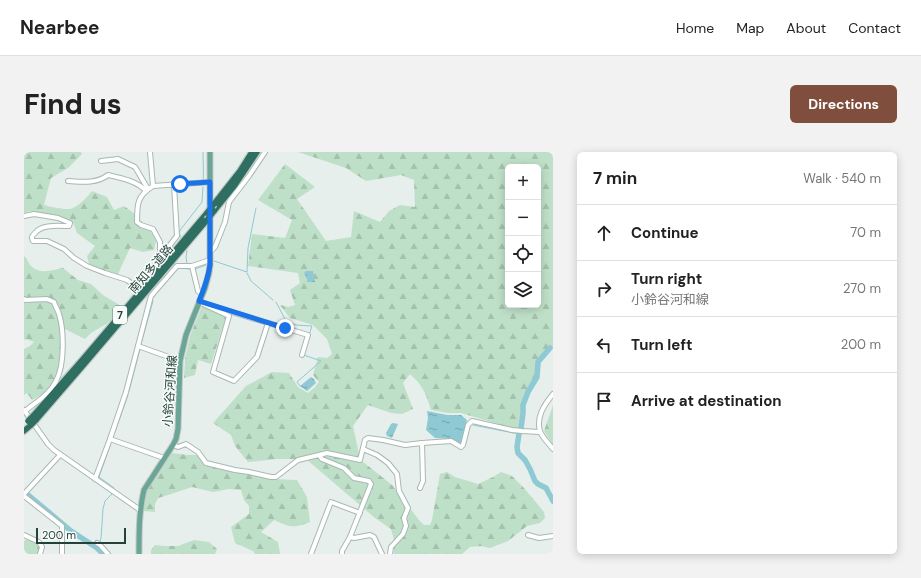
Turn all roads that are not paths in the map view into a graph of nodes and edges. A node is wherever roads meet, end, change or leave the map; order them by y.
1 (150, 152) edge
2 (210, 152) edge
3 (252, 152) edge
4 (257, 152) edge
5 (265, 152) edge
6 (101, 161) dead end
7 (68, 182) dead end
8 (210, 182) junction
9 (174, 185) junction
10 (153, 186) junction
11 (147, 190) junction
12 (24, 216) edge
13 (210, 252) junction
14 (160, 259) junction
15 (210, 260) junction
16 (192, 266) junction
17 (202, 295) junction
18 (24, 299) edge
19 (200, 302) junction
20 (268, 322) junction
21 (138, 346) junction
22 (302, 355) dead end
23 (180, 361) junction
24 (553, 394) edge
25 (24, 410) edge
26 (34, 418) junction
27 (28, 424) edge
28 (24, 431) edge
29 (540, 432) junction
30 (110, 439) junction
31 (422, 443) junction
32 (173, 445) junction
33 (363, 449) junction
34 (553, 449) edge
35 (60, 455) junction
36 (319, 455) junction
37 (164, 458) junction
38 (95, 479) junction
39 (420, 488) dead end
40 (24, 495) edge
41 (140, 510) junction
42 (360, 513) junction
43 (24, 535) edge
44 (528, 535) dead end
45 (553, 536) edge
46 (350, 537) junction
47 (97, 543) dead end
48 (40, 554) edge
49 (62, 554) edge
50 (108, 554) edge
51 (139, 554) edge
52 (311, 554) edge
53 (342, 554) edge
54 (382, 554) edge
55 (390, 554) edge

1 - 10 street
2 - 8 main road, 小鈴谷河和線
3 - 26 highway, 南知多道路 / 7, bridge
4 - 26 highway, 南知多道路 / 7, bridge
5 - 13 street
6 - 11 street
7 - 11 street
8 - 9 street
8 - 13 main road, 小鈴谷河和線
9 - 10 street
9 - 14 street
10 - 11 street
11 - 14 street
12 - 14 street
13 - 15 main road, 小鈴谷河和線
15 - 16 street
15 - 17 main road, 小鈴谷河和線
16 - 17 street
16 - 21 street
17 - 19 main road, 小鈴谷河和線
18 - 25 street
19 - 20 street
19 - 20 street
19 - 23 main road, 小鈴谷河和線
20 - 22 street
21 - 23 street
21 - 30 street
23 - 32 main road, 小鈴谷河和線
24 - 29 street
25 - 35 street
26 - 27 highway, 南知多道路 / 7, bridge
27 - 28 highway, 南知多道路 / 7
29 - 31 street
29 - 34 street
30 - 37 street
30 - 38 street
31 - 33 street
31 - 39 street
32 - 36 street
32 - 37 main road, 小鈴谷河和線
33 - 36 street
33 - 55 street
35 - 38 street
35 - 40 street
36 - 42 street
37 - 41 main road, 小鈴谷河和線
38 - 41 street
40 - 49 street
41 - 51 main road, 小鈴谷河和線
42 - 46 street
42 - 52 street
43 - 48 street
44 - 45 street
46 - 53 street
46 - 54 street
47 - 50 street

